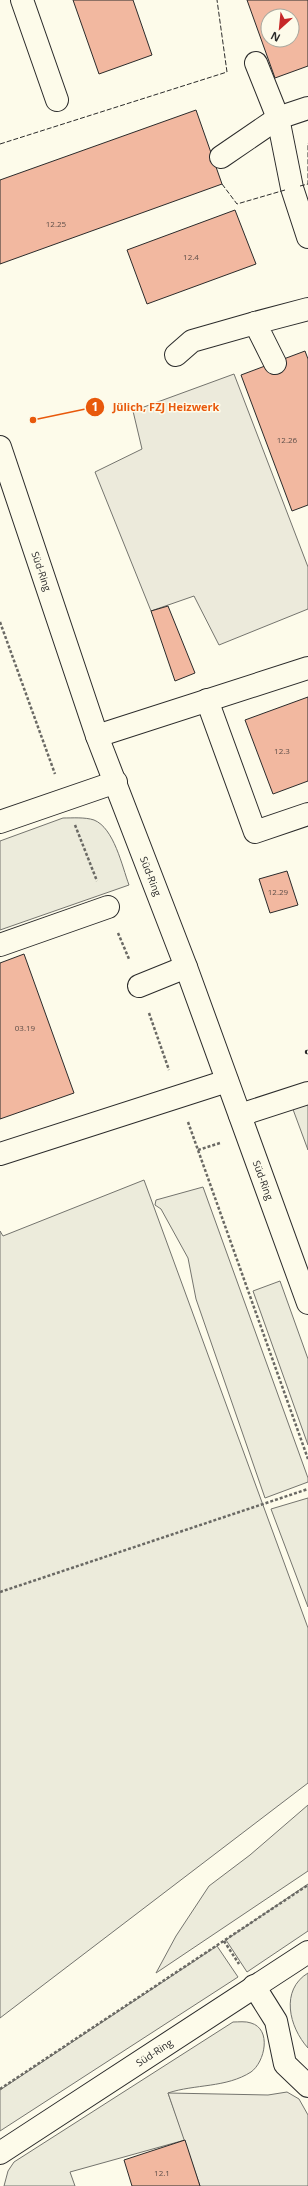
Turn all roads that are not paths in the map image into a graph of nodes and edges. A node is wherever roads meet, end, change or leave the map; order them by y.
1 (22, 0) edge
2 (256, 63) dead end
3 (57, 100) dead end
4 (308, 108) edge
5 (278, 118) junction
6 (221, 157) dead end
7 (308, 237) edge
8 (308, 309) edge
9 (255, 323) junction
10 (176, 355) dead end
11 (275, 362) dead end
12 (0, 447) edge
13 (308, 668) edge
14 (206, 700) junction
15 (97, 736) junction
16 (116, 782) junction
17 (308, 814) edge
18 (0, 822) edge
19 (108, 907) road end
20 (0, 945) edge
21 (186, 967) junction
22 (139, 986) road end
23 (228, 1081) junction
24 (308, 1094) edge
25 (240, 1114) junction
26 (0, 1154) edge
27 (308, 1303) edge
28 (308, 1952) edge
29 (254, 1986) junction
30 (308, 2086) edge
31 (0, 2153) edge

1 - 3 street
2 - 5 street
4 - 5 street
5 - 6 street
5 - 7 street
8 - 9 street
9 - 10 street
9 - 11 street
12 - 15 street, Süd-Ring
13 - 14 street
14 - 15 street
14 - 17 street
15 - 16 street, Süd-Ring
16 - 18 street
16 - 21 street, Süd-Ring
19 - 20 street
21 - 22 street
21 - 23 street, Süd-Ring
23 - 25 street, Süd-Ring
23 - 26 street
24 - 25 street
25 - 27 street, Süd-Ring
28 - 29 street, Süd-Ring
29 - 30 street
29 - 31 street, Süd-Ring

